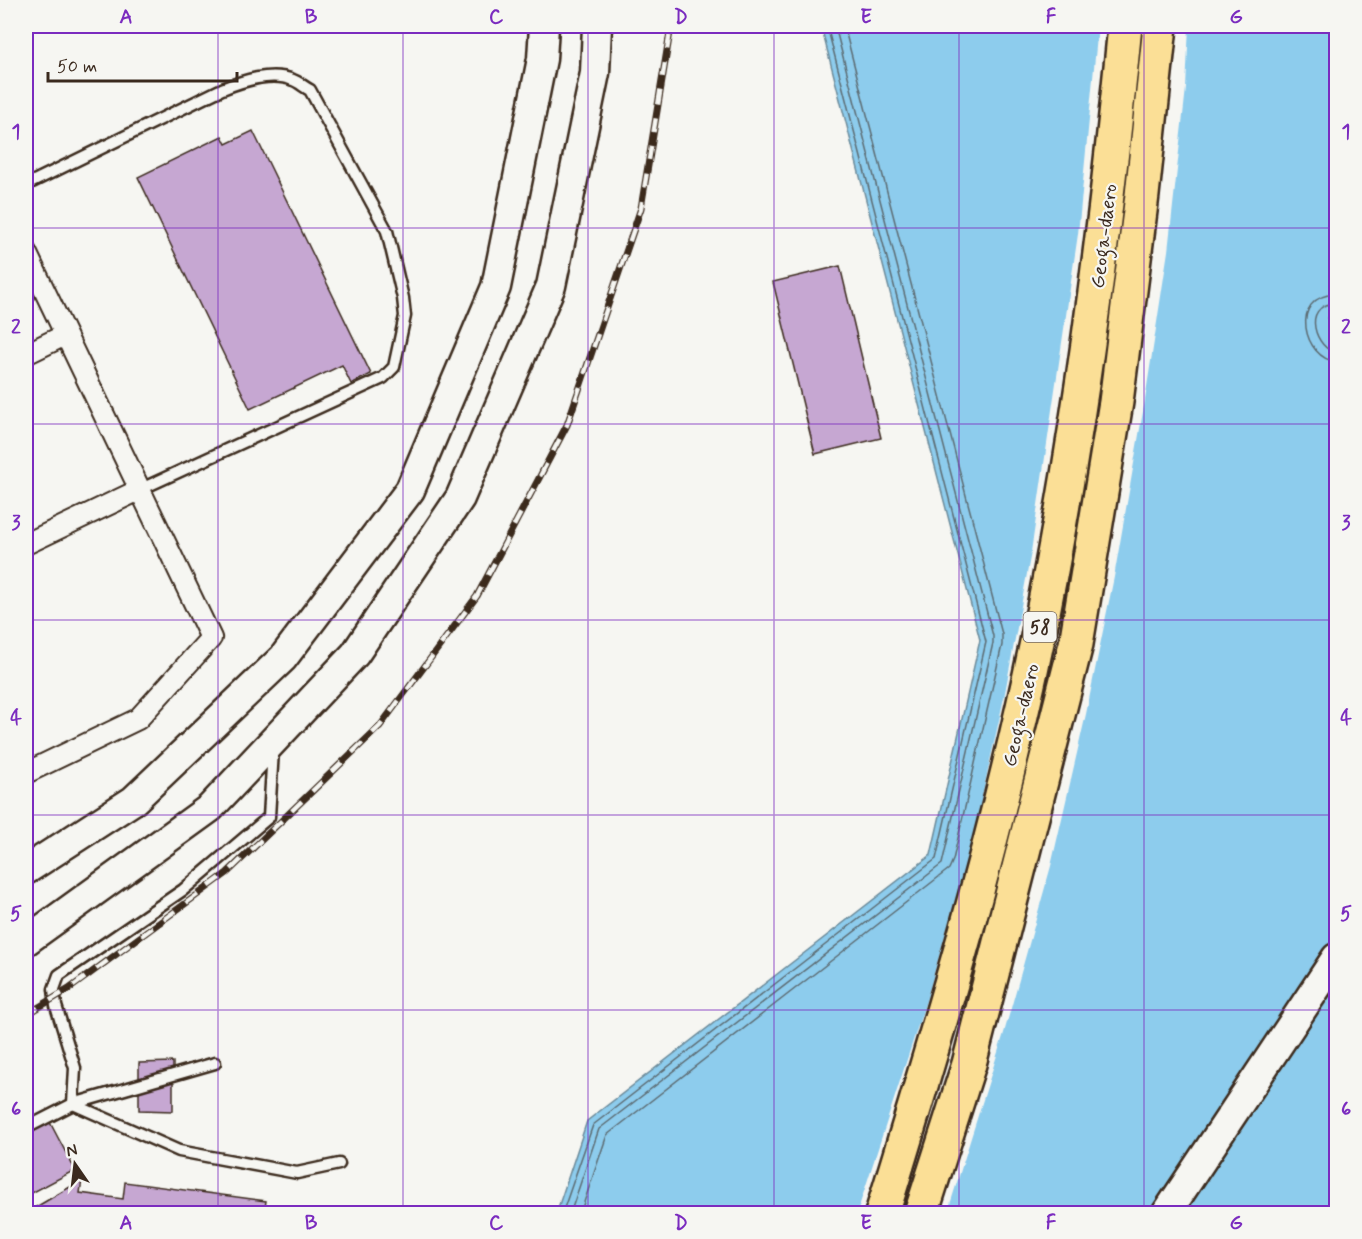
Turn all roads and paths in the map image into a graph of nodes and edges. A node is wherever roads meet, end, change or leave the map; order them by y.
1 (544, 26) edge
2 (597, 26) edge
3 (1125, 26) edge
4 (1160, 26) edge
5 (26, 184) edge
6 (26, 252) edge
7 (65, 335) junction
8 (26, 354) edge
9 (139, 490) junction
10 (26, 544) edge
11 (273, 741) junction
12 (26, 773) edge
13 (26, 870) edge
14 (26, 940) edge
15 (1336, 958) edge
16 (215, 1063) dead end
17 (73, 1104) junction
18 (26, 1128) edge
19 (339, 1164) dead end
20 (882, 1214) edge
21 (921, 1214) edge
22 (1166, 1214) edge

1 - 13 main road
2 - 11 main road
3 - 20 highway, Geoga-daero / 58
4 - 21 highway, Geoga-daero / 58
5 - 9 lane
6 - 7 street
7 - 8 street
7 - 9 street
9 - 10 street
9 - 12 street
11 - 14 main road
11 - 17 lane
15 - 22 main road
16 - 17 lane
17 - 18 lane
17 - 19 lane

